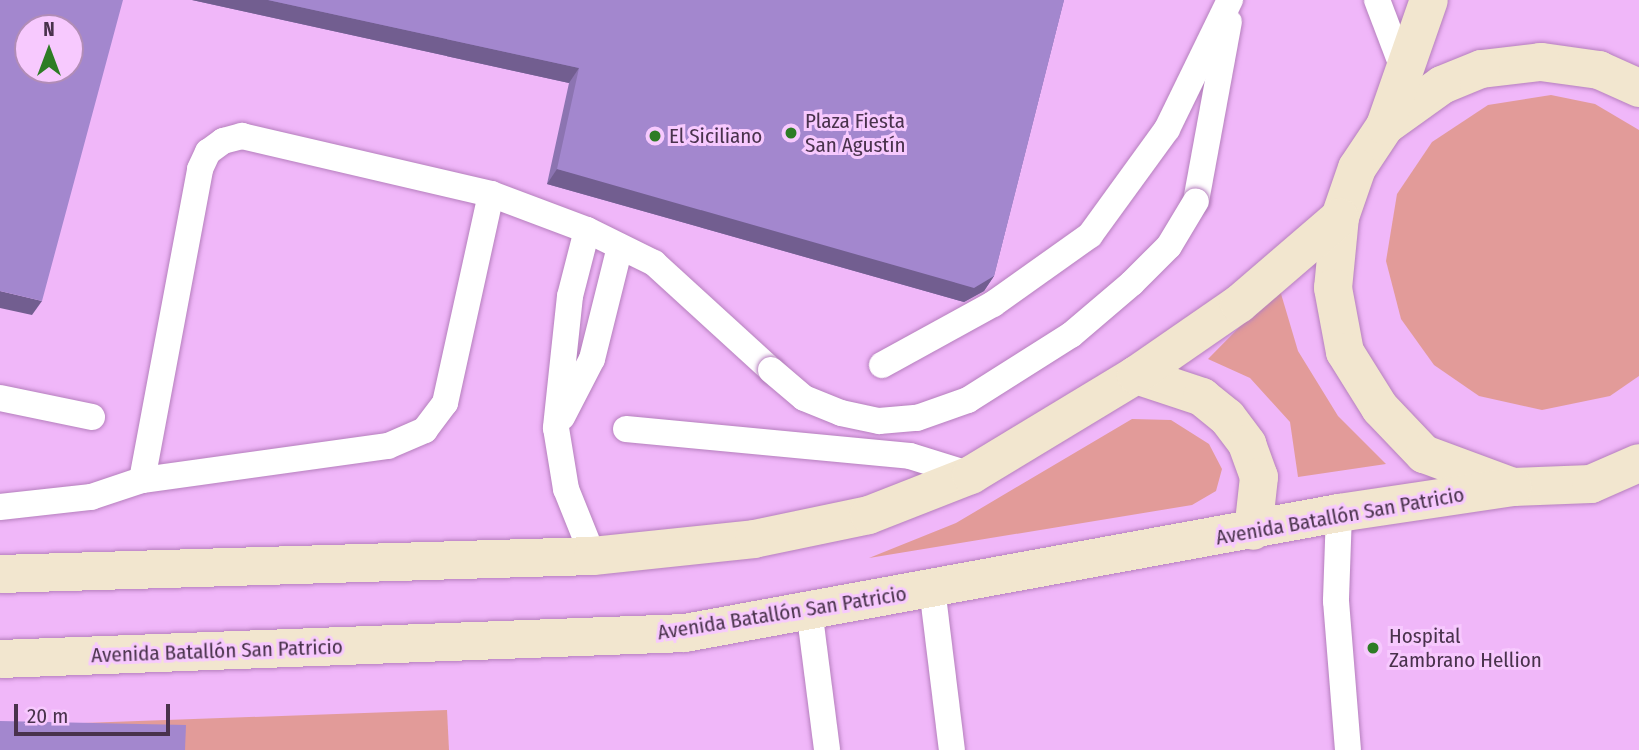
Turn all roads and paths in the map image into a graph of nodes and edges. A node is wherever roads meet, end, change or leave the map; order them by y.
1 (1231, 0) edge
2 (1377, 0) edge
3 (1429, 0) edge
4 (1405, 71) junction
5 (1639, 88) edge
6 (1385, 126) junction
7 (491, 194) junction
8 (1340, 217) junction
9 (587, 230) junction
10 (620, 247) junction
11 (882, 365) dead end
12 (1136, 375) junction
13 (0, 398) edge
14 (92, 417) dead end
15 (556, 428) junction
16 (626, 429) dead end
17 (1639, 463) edge
18 (971, 475) junction
19 (142, 480) junction
20 (1513, 487) junction
21 (0, 507) edge
22 (1339, 513) junction
23 (1252, 531) junction
24 (593, 556) junction
25 (0, 574) edge
26 (932, 588) junction
27 (809, 609) junction
28 (0, 659) edge
29 (827, 750) edge
30 (952, 750) edge
31 (1348, 750) edge

1 - 10 lane, bridge
1 - 11 lane
2 - 4 lane
3 - 4 street
4 - 6 street
5 - 6 street
6 - 8 street
7 - 9 lane
7 - 19 lane
7 - 19 lane
8 - 12 street
8 - 20 street
9 - 10 lane
9 - 15 lane
10 - 15 lane
12 - 18 street
12 - 23 street
13 - 14 lane
15 - 24 lane
16 - 18 lane
17 - 20 street, Avenida Batallón San Patricio
18 - 24 street
19 - 21 lane
20 - 22 street, Avenida Batallón San Patricio
22 - 23 street, Avenida Batallón San Patricio
22 - 31 lane
23 - 26 street, Avenida Batallón San Patricio
24 - 25 street
26 - 27 street, Avenida Batallón San Patricio
26 - 30 lane
27 - 28 street, Avenida Batallón San Patricio
27 - 29 lane

